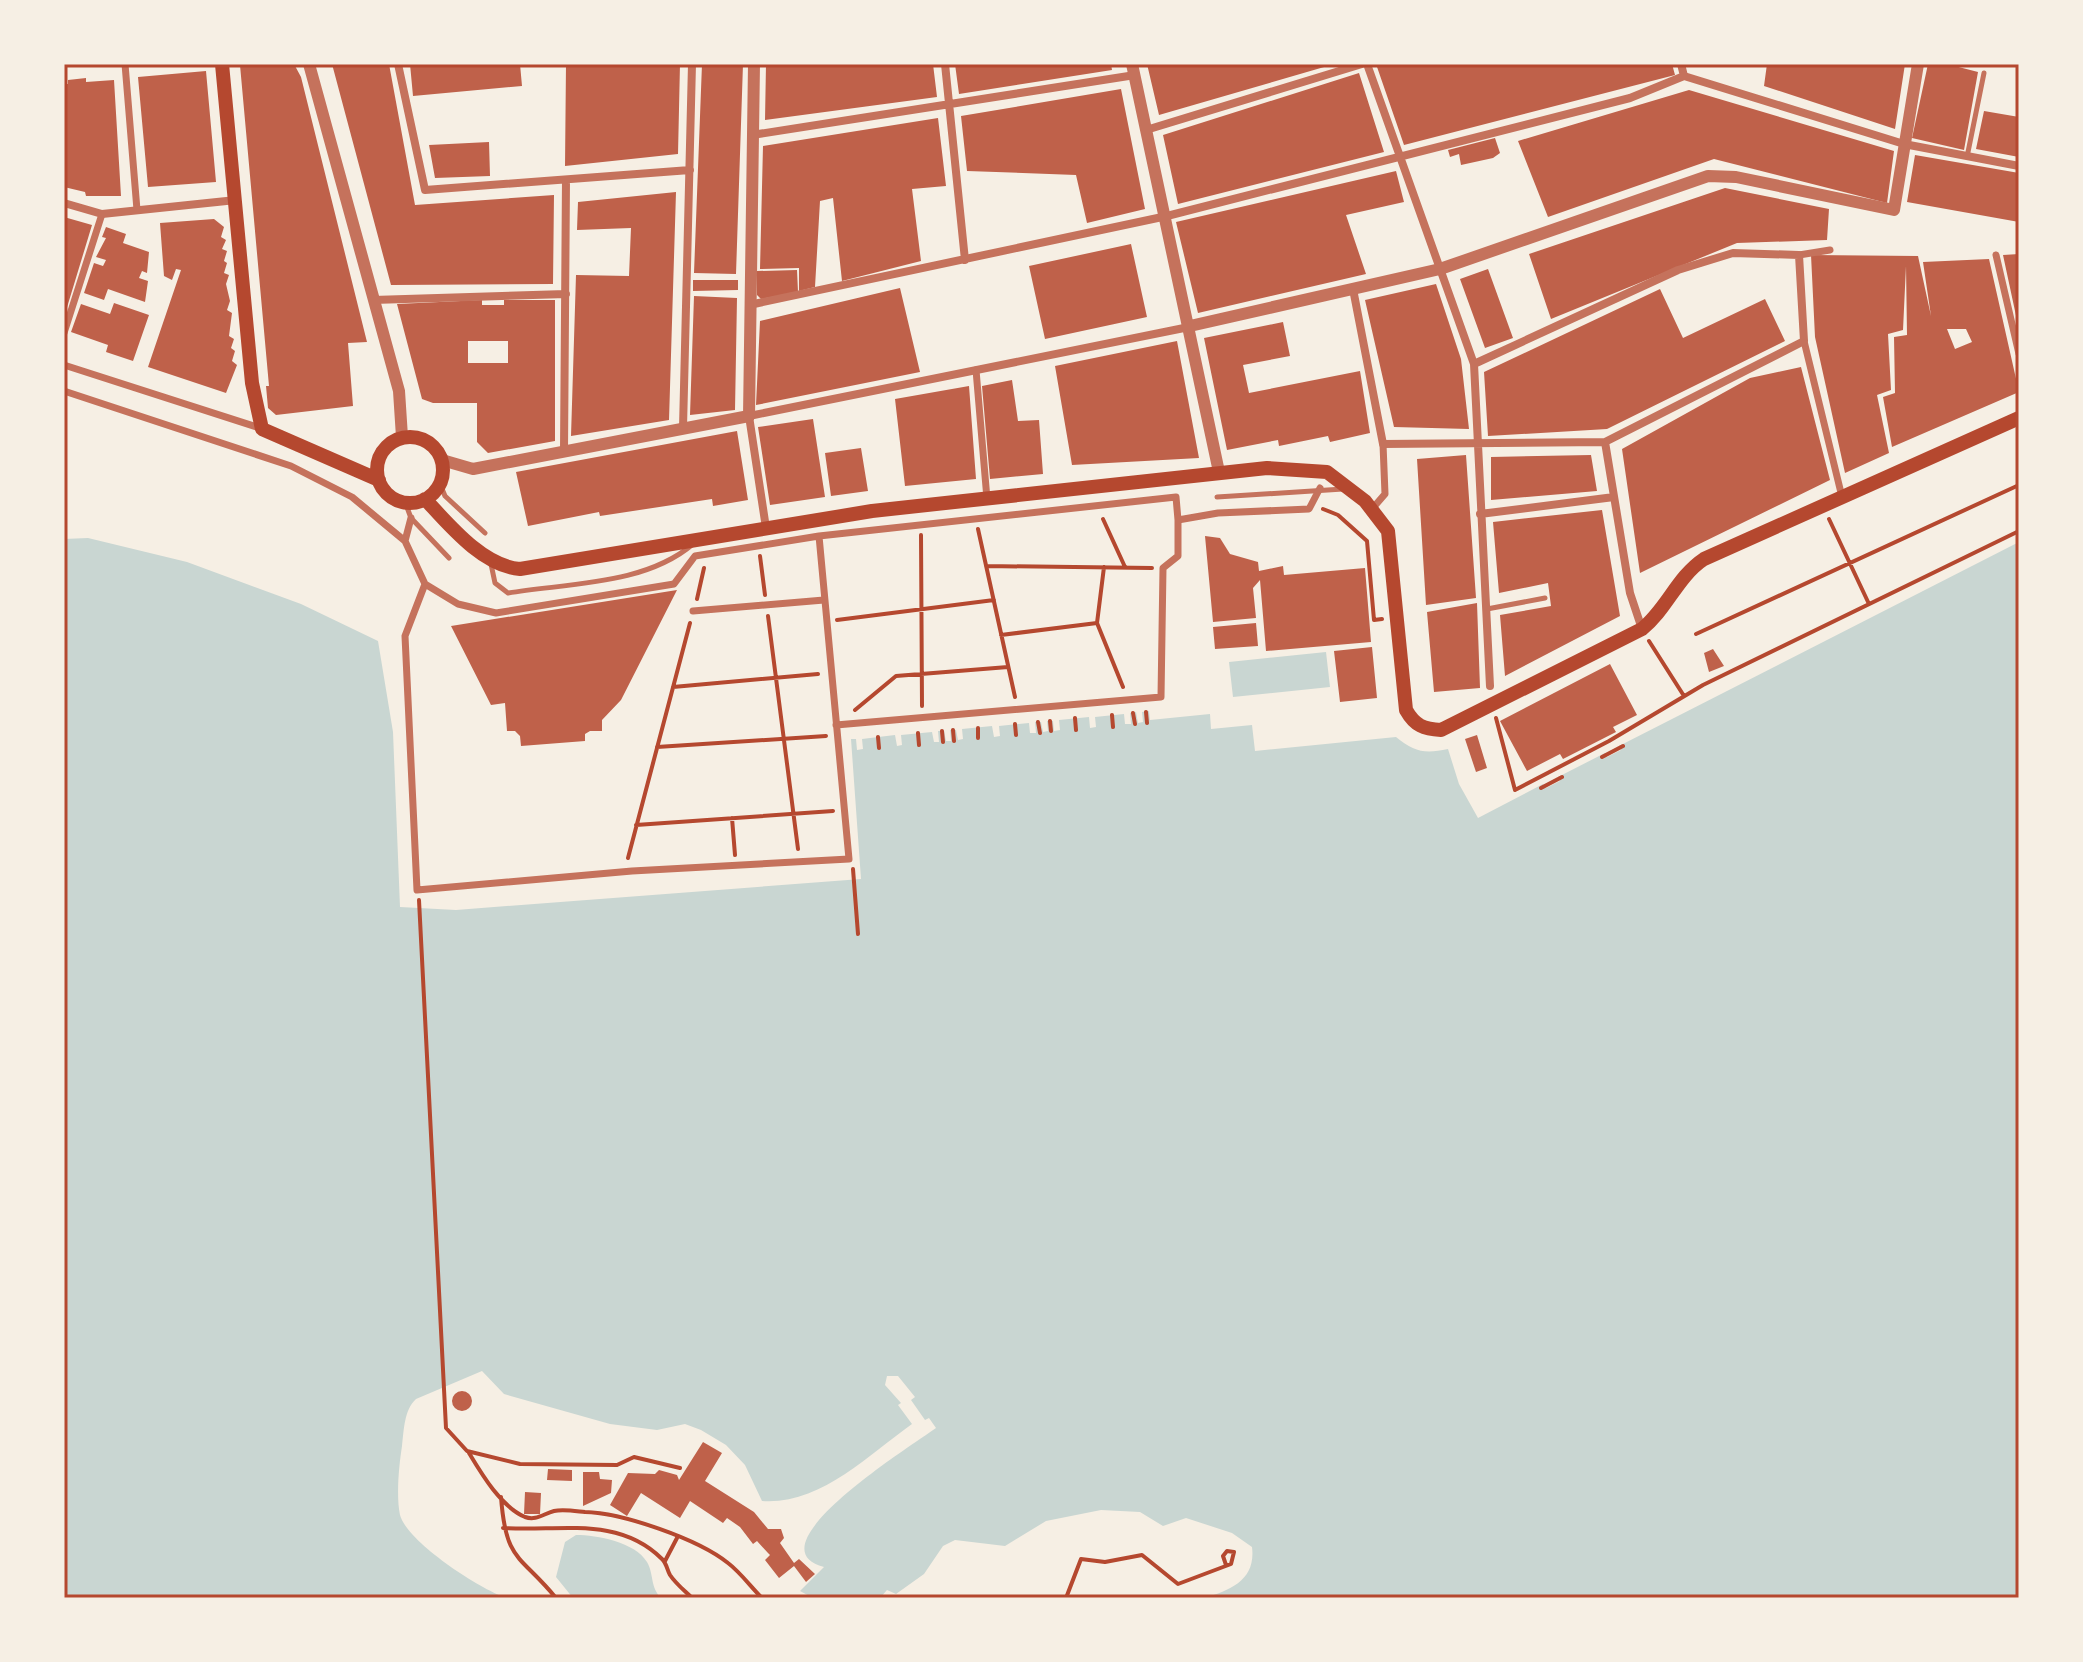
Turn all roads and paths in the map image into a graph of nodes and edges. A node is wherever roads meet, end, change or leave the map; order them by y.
1 (125, 64) edge
2 (222, 64) edge
3 (309, 64) edge
4 (398, 64) edge
5 (692, 64) edge
6 (754, 64) edge
7 (945, 64) edge
8 (1364, 64) edge
9 (1681, 64) edge
10 (1918, 64) edge
11 (1134, 70) edge
12 (1984, 73) dead end
13 (1684, 76) junction
14 (949, 106) junction
15 (1146, 130) junction
16 (752, 135) junction
17 (1904, 144) junction
18 (1400, 156) junction
19 (1967, 157) junction
20 (2019, 166) edge
21 (690, 170) junction
22 (566, 180) junction
23 (236, 200) junction
24 (64, 203) edge
25 (137, 210) junction
26 (102, 214) junction
27 (1167, 216) junction
28 (1830, 250) dead end
29 (1799, 255) junction
30 (1996, 255) dead end
31 (965, 260) junction
32 (1440, 269) junction
33 (1353, 289) junction
34 (566, 294) junction
35 (373, 300) junction
36 (748, 305) junction
37 (1190, 326) junction
38 (64, 333) edge
39 (1804, 341) junction
40 (2019, 354) edge
41 (1474, 364) junction
42 (64, 365) edge
43 (976, 370) junction
44 (64, 391) edge
45 (749, 416) junction
46 (2019, 418) edge
47 (683, 428) junction
48 (262, 429) junction
49 (402, 437) junction
50 (1605, 442) junction
51 (1478, 443) junction
52 (1383, 444) junction
53 (564, 450) junction
54 (442, 460) junction
55 (1219, 472) junction
56 (379, 480) junction
57 (440, 484) junction
58 (2019, 485) edge
59 (1320, 488) junction
60 (1354, 493) junction
61 (1217, 497) dead end
62 (1614, 497) junction
63 (1842, 497) junction
64 (425, 499) junction
65 (987, 499) junction
66 (405, 502) junction
67 (1097, 506) junction
68 (1309, 509) junction
69 (1372, 509) junction
70 (1480, 514) junction
71 (411, 518) junction
72 (976, 518) junction
73 (1829, 519) dead end
74 (1178, 520) junction
75 (921, 525) junction
76 (766, 528) junction
77 (2019, 531) edge
78 (485, 533) dead end
79 (819, 536) junction
80 (699, 539) junction
81 (405, 541) junction
82 (759, 546) junction
83 (707, 554) junction
84 (449, 558) dead end
85 (489, 560) junction
86 (1850, 563) junction
87 (986, 566) junction
88 (1104, 567) junction
89 (1125, 567) junction
90 (1163, 568) junction
91 (425, 584) junction
92 (1545, 598) dead end
93 (824, 600) junction
94 (994, 600) junction
95 (1869, 604) junction
96 (766, 605) junction
97 (922, 609) junction
98 (1486, 609) junction
99 (693, 611) junction
100 (1396, 618) junction
101 (826, 622) junction
102 (1097, 623) junction
103 (1642, 629) junction
104 (1696, 634) dead end
105 (1001, 635) junction
106 (1008, 667) junction
107 (831, 673) junction
108 (922, 673) junction
109 (776, 678) junction
110 (1490, 686) dead end
111 (673, 687) junction
112 (1684, 696) junction
113 (1129, 702) junction
114 (1492, 705) junction
115 (1019, 710) junction
116 (1146, 712) dead end
117 (1133, 713) dead end
118 (1112, 715) dead end
119 (922, 717) junction
120 (1075, 718) dead end
121 (1050, 721) dead end
122 (1038, 722) dead end
123 (1147, 723) dead end
124 (1015, 724) dead end
125 (1135, 724) dead end
126 (836, 725) junction
127 (1113, 727) dead end
128 (978, 728) dead end
129 (953, 730) dead end
130 (1076, 730) dead end
131 (942, 731) dead end
132 (1051, 731) dead end
133 (918, 733) dead end
134 (1040, 733) dead end
135 (837, 735) junction
136 (1016, 735) dead end
137 (878, 737) dead end
138 (783, 738) junction
139 (978, 738) dead end
140 (954, 741) dead end
141 (1609, 741) junction
142 (943, 742) dead end
143 (919, 745) dead end
144 (1623, 746) dead end
145 (657, 747) junction
146 (879, 748) dead end
147 (1614, 751) junction
148 (1602, 757) dead end
149 (1547, 773) junction
150 (1562, 777) dead end
151 (1553, 782) junction
152 (1541, 788) dead end
153 (844, 810) junction
154 (793, 814) junction
155 (732, 818) junction
156 (636, 825) junction
157 (849, 859) junction
158 (799, 862) junction
159 (736, 865) junction
160 (624, 871) junction
161 (419, 909) dead end
162 (858, 934) dead end
163 (467, 1451) junction
164 (680, 1468) dead end
165 (500, 1495) junction
166 (503, 1528) junction
167 (677, 1538) junction
168 (664, 1561) junction
169 (1226, 1565) dead end
170 (556, 1598) edge
171 (692, 1598) edge
172 (762, 1598) edge
173 (1066, 1598) edge

1 - 25 street
2 - 23 main road
3 - 35 street
4 - 22 street
5 - 21 street
6 - 16 street
7 - 14 street
8 - 15 street
8 - 18 street
9 - 13 street
10 - 17 street
11 - 14 street
11 - 15 street
12 - 19 lane
13 - 17 street
13 - 18 street
14 - 16 street
14 - 31 street
15 - 27 street
16 - 36 street
17 - 19 street
17 - 32 street
18 - 27 street
18 - 32 street
19 - 20 street
21 - 22 street
21 - 47 street
22 - 34 street
23 - 25 street
23 - 48 main road
24 - 26 street
25 - 26 street
26 - 38 street
27 - 31 street
27 - 37 street
28 - 29 street
29 - 39 street
29 - 41 street
30 - 40 street
31 - 36 street
32 - 33 street
32 - 41 street
33 - 37 street
33 - 52 street
34 - 35 street
34 - 53 street
35 - 49 street
36 - 45 street
37 - 43 street
37 - 55 street
39 - 50 street
39 - 63 street
41 - 51 street
42 - 48 street
43 - 45 street
43 - 65 street
44 - 81 street
45 - 47 street
45 - 76 street
46 - 63 main road
47 - 53 street
48 - 56 main road
49 - 54 main road
49 - 56 main road
50 - 51 street
50 - 62 street
51 - 52 street
51 - 70 street
52 - 69 street
53 - 54 street
54 - 57 main road
55 - 60 main road
55 - 65 main road
56 - 66 main road
57 - 64 main road
57 - 78 lane
58 - 86 path
59 - 60 lane
59 - 61 lane
59 - 68 street
60 - 69 main road
62 - 70 street
62 - 103 street
63 - 103 main road
64 - 66 main road
64 - 85 main road
65 - 76 main road
66 - 71 lane
67 - 72 street
67 - 74 street
67 - 89 path
68 - 74 street
68 - 100 path
69 - 100 main road
70 - 98 street
71 - 81 street
71 - 84 lane
72 - 75 street
72 - 87 path
73 - 86 path
74 - 90 street
75 - 79 street
75 - 97 path
76 - 80 main road
77 - 95 path
79 - 82 street
79 - 93 street
80 - 85 main road
80 - 85 lane
81 - 91 street
82 - 83 street
82 - 96 path
83 - 91 street
83 - 99 path
86 - 95 path
86 - 104 path
87 - 88 path
87 - 94 path
88 - 89 path
88 - 102 path
89 - 90 path
90 - 113 street
91 - 160 street
92 - 98 lane
93 - 96 street
93 - 101 street
94 - 97 path
94 - 105 path
95 - 112 path
96 - 99 street
96 - 109 path
97 - 101 path
97 - 108 path
98 - 110 street
99 - 111 path
100 - 114 main road
101 - 107 street
102 - 105 path
102 - 113 path
103 - 112 path
103 - 114 main road
105 - 106 path
106 - 108 path
106 - 115 path
107 - 109 path
107 - 126 street
108 - 119 path
108 - 126 path
109 - 111 path
109 - 138 path
111 - 145 path
112 - 141 path
113 - 115 street
114 - 149 path
115 - 119 street
116 - 123 path
117 - 125 path
118 - 127 path
119 - 126 street
120 - 130 path
121 - 132 path
122 - 134 path
124 - 136 path
126 - 135 street
128 - 139 path
129 - 140 path
131 - 142 path
133 - 143 path
135 - 138 path
135 - 153 street
137 - 146 path
138 - 145 path
138 - 154 path
141 - 147 path
141 - 149 path
144 - 147 path
145 - 156 path
147 - 148 path
149 - 151 path
150 - 151 path
151 - 152 path
153 - 154 path
153 - 157 street
154 - 155 path
154 - 158 path
155 - 156 path
155 - 159 path
156 - 160 path
157 - 158 street
157 - 162 path
158 - 159 street
159 - 160 street
161 - 163 path
163 - 164 path
163 - 165 path
165 - 166 path
165 - 167 path
166 - 168 path
166 - 170 path
167 - 168 path
167 - 172 path
168 - 171 path
169 - 173 path

